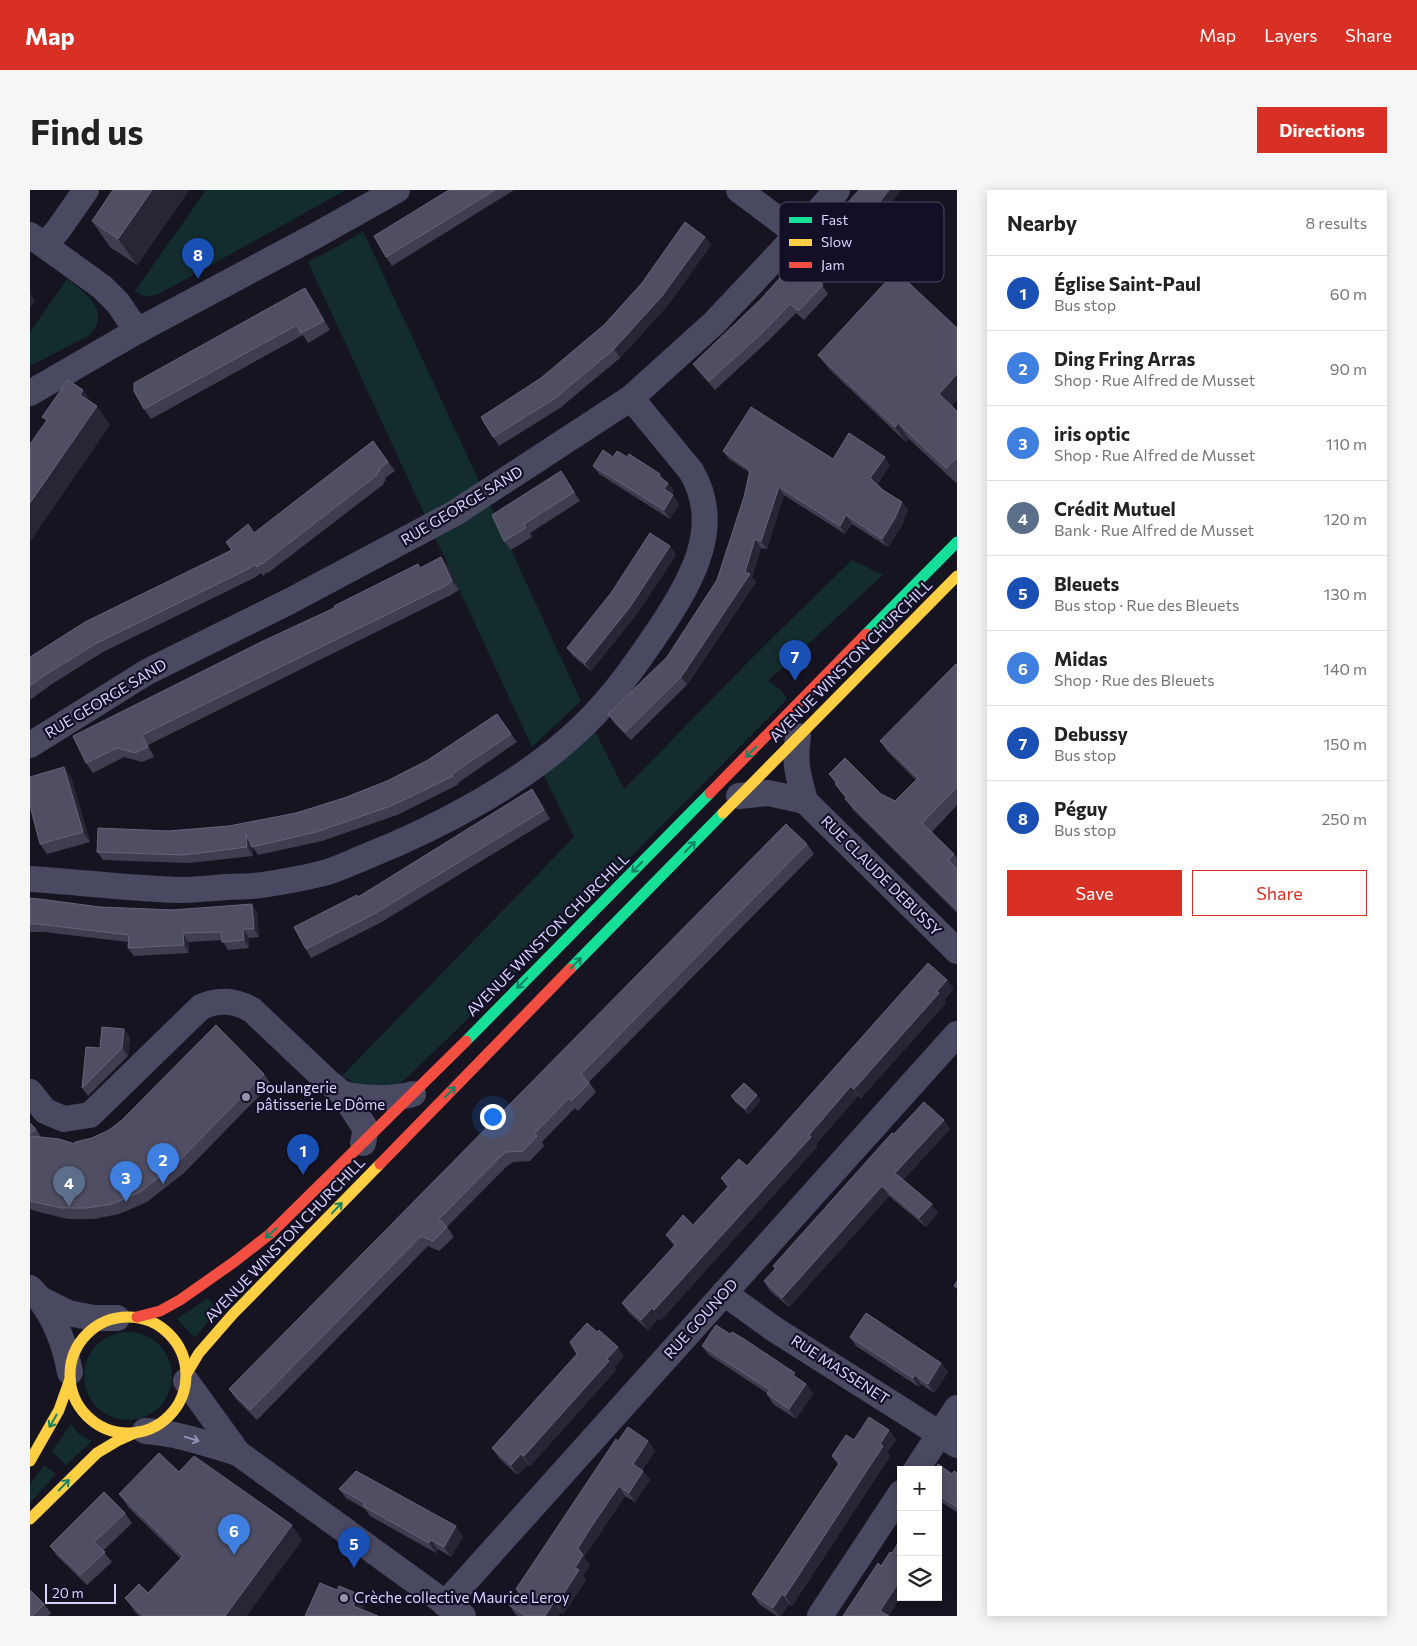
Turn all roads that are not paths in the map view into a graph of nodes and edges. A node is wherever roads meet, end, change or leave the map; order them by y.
1 (86, 190) edge
2 (396, 190) edge
3 (739, 190) edge
4 (838, 190) edge
5 (827, 202) edge
6 (779, 220) edge
7 (38, 240) edge
8 (779, 254) edge
9 (137, 331) junction
10 (30, 393) edge
11 (631, 398) junction
12 (957, 542) edge
13 (957, 576) edge
14 (798, 736) junction
15 (30, 745) edge
16 (739, 796) junction
17 (805, 801) junction
18 (30, 879) edge
19 (957, 951) edge
20 (957, 1034) edge
21 (30, 1092) edge
22 (343, 1094) junction
23 (412, 1094) junction
24 (363, 1144) junction
25 (724, 1293) junction
26 (36, 1294) edge
27 (127, 1318) junction
28 (70, 1376) junction
29 (187, 1377) junction
30 (957, 1408) edge
31 (141, 1432) junction
32 (948, 1440) edge
33 (238, 1453) junction
34 (30, 1461) edge
35 (920, 1466) edge
36 (897, 1499) edge
37 (30, 1519) edge
38 (454, 1610) edge
39 (820, 1616) edge

1 - 7 street
2 - 9 street
3 - 6 street
4 - 5 street, RUE GEORGE SAND
7 - 9 street
8 - 11 street, RUE GEORGE SAND
9 - 10 street
11 - 15 street, RUE GEORGE SAND
11 - 18 street
12 -> 23 main road, AVENUE WINSTON CHURCHILL
13 - 14 main road, AVENUE WINSTON CHURCHILL
14 - 16 main road, AVENUE WINSTON CHURCHILL
14 - 17 street
16 - 17 street
29 -> 16 main road, AVENUE WINSTON CHURCHILL
17 - 19 street, RUE CLAUDE DEBUSSY
20 - 25 street, RUE GOUNOD
21 - 22 street
22 - 23 street
22 - 24 street
23 - 24 main road, AVENUE WINSTON CHURCHILL
24 -> 27 main road, AVENUE WINSTON CHURCHILL
25 - 32 street, RUE MASSENET
25 - 38 street, RUE GOUNOD
26 - 27 street
26 - 28 street
27 - 28 main road
27 - 29 main road
28 - 31 main road
28 -> 34 main road
29 - 31 main road
29 - 33 street
30 - 32 street
31 -> 33 street
37 -> 31 main road
32 - 35 street
33 - 38 street
36 - 39 street

